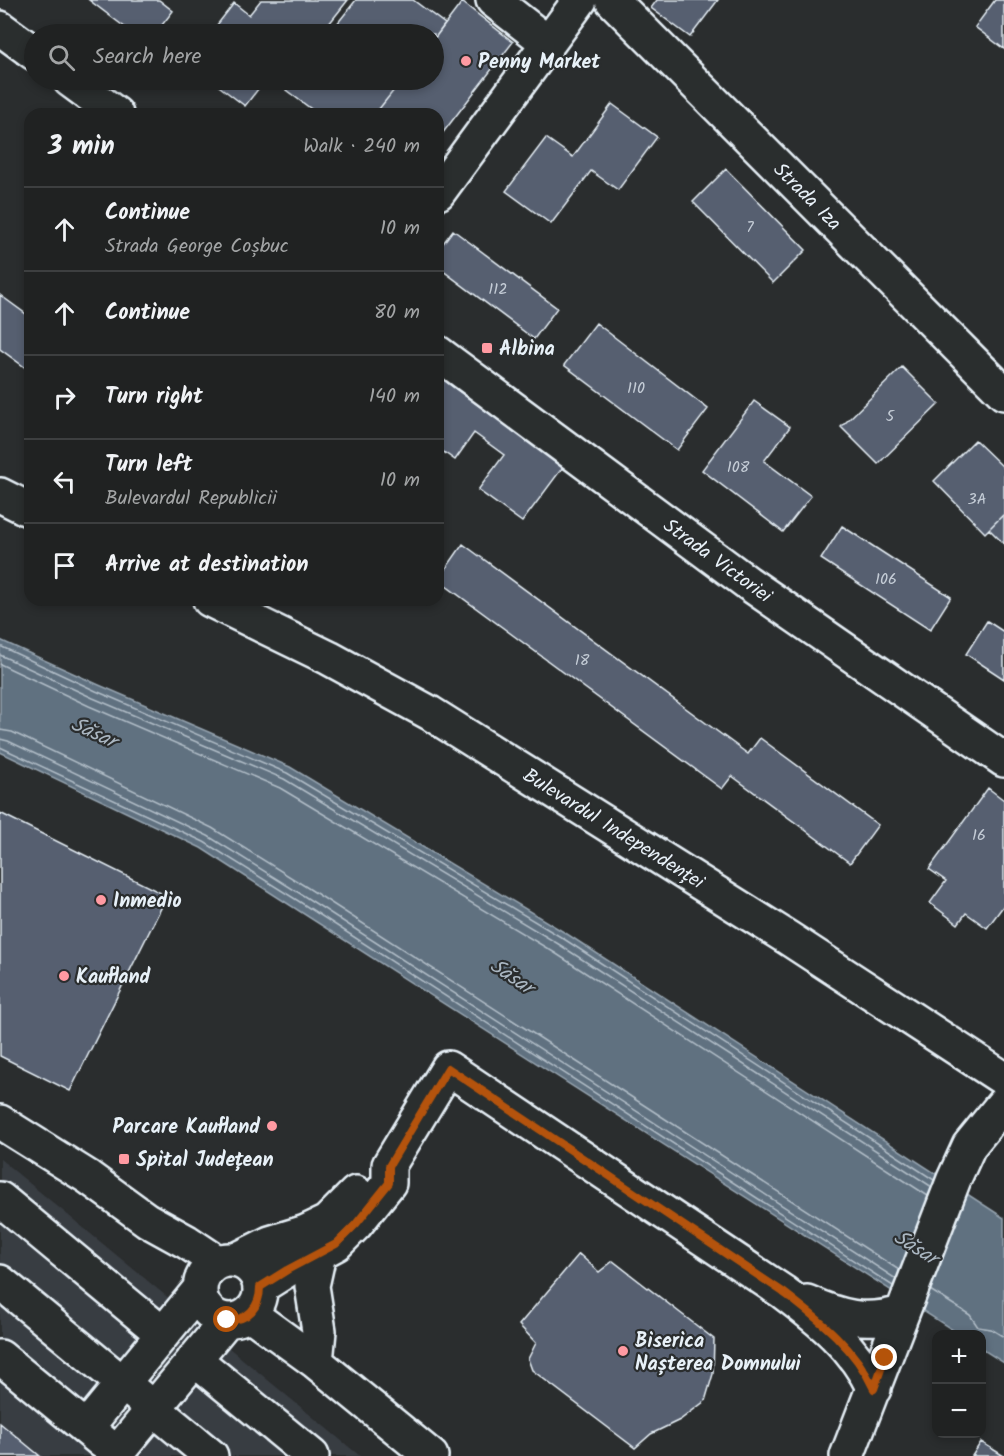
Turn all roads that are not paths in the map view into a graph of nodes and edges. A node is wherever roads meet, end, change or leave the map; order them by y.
1 (493, 0) edge
2 (580, 0) edge
3 (612, 0) edge
4 (0, 28) edge
5 (548, 43) junction
6 (24, 46) edge
7 (84, 90) edge
8 (108, 108) edge
9 (444, 185) edge
10 (444, 357) edge
11 (1004, 393) edge
12 (0, 495) edge
13 (24, 507) edge
14 (222, 606) edge
15 (1004, 760) edge
16 (1004, 1079) edge
17 (1004, 1103) edge
18 (0, 1122) edge
19 (389, 1166) junction
20 (0, 1199) edge
21 (319, 1254) junction
22 (214, 1272) junction
23 (0, 1282) edge
24 (783, 1292) junction
25 (249, 1304) junction
26 (901, 1313) junction
27 (163, 1334) junction
28 (0, 1357) edge
29 (194, 1359) junction
30 (316, 1362) junction
31 (123, 1383) junction
32 (874, 1389) junction
33 (154, 1408) junction
34 (86, 1428) junction
35 (118, 1455) edge
36 (211, 1456) edge
37 (312, 1456) edge
38 (431, 1456) edge
39 (847, 1456) edge

1 - 5 street
2 - 5 street
3 - 11 street, Strada Iza
4 - 6 street
5 - 9 street
7 - 8 street
10 - 15 street, Strada Victoriei
12 - 13 street
14 - 16 street, Bulevardul Independenței
17 - 26 street
18 - 22 street
19 - 21 street
19 - 22 street
19 - 24 street
20 - 27 street
21 - 25 street
21 - 30 street
22 - 25 street
22 - 25 street
22 - 27 street
23 - 31 street
24 - 26 street
24 - 32 street
25 - 29 street
25 - 30 street
26 - 32 street
27 - 31 street
28 - 34 street
29 - 33 street
29 - 37 street
30 - 38 street
31 - 33 street
31 - 34 street
32 - 39 street
33 - 35 street
33 - 36 street
34 - 35 street

